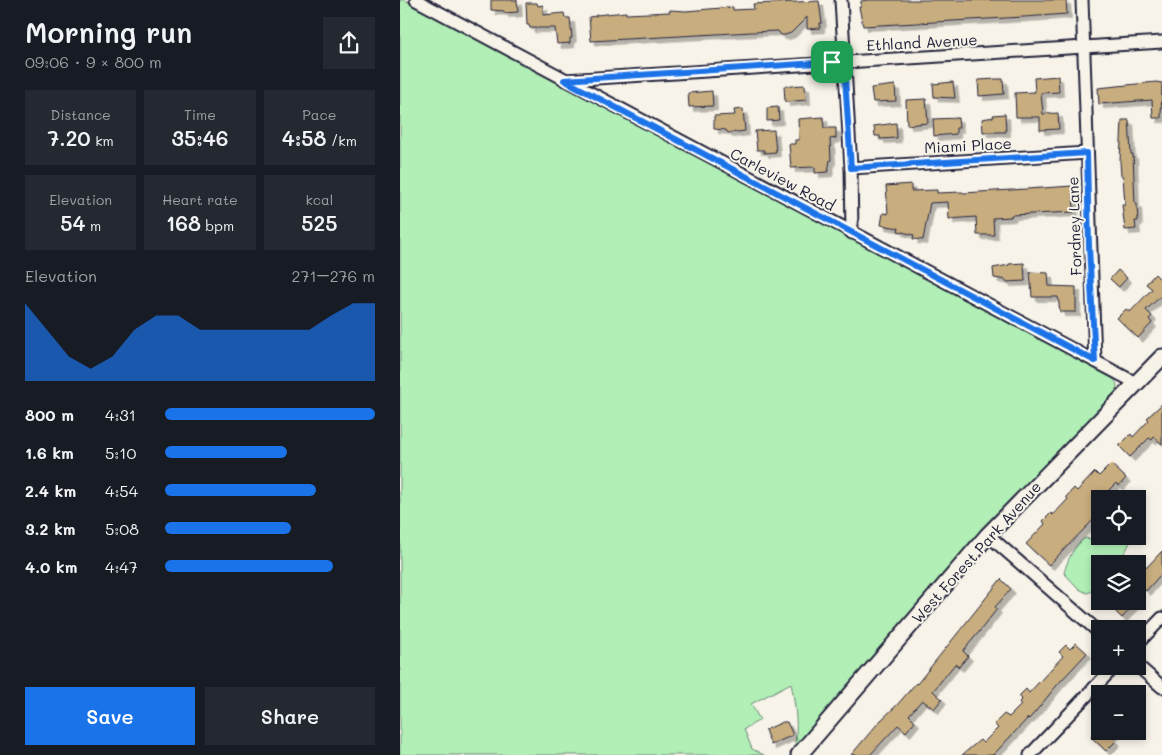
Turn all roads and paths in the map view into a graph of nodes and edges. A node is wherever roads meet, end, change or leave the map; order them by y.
1 (416, 0) edge
2 (841, 0) edge
3 (1082, 0) edge
4 (1162, 42) edge
5 (1084, 47) junction
6 (844, 62) junction
7 (564, 80) junction
8 (1087, 153) junction
9 (851, 168) junction
10 (852, 233) junction
11 (1161, 359) edge
12 (1095, 361) junction
13 (1136, 383) junction
14 (988, 535) junction
15 (1162, 618) edge
16 (1091, 625) edge
17 (1146, 635) edge
18 (1146, 673) edge
19 (1106, 675) edge
20 (1162, 687) edge
21 (807, 752) edge
22 (1030, 755) edge

1 - 7 street, Carleview Road
2 - 6 street
3 - 5 street, Fordney Lane
4 - 5 street, Ethland Avenue
5 - 6 street, Ethland Avenue
5 - 8 street, Fordney Lane
6 - 7 street, Ethland Avenue
6 - 9 street
7 - 10 street, Carleview Road
8 - 9 street, Miami Place
8 - 12 street, Fordney Lane
9 - 10 street
10 - 12 street, Carleview Road
11 - 13 main road, West Forest Park Avenue
12 - 13 street, Carleview Road
13 - 14 main road, West Forest Park Avenue
14 - 16 street
14 - 21 main road, West Forest Park Avenue
15 - 17 street
18 - 20 street
19 - 22 street

